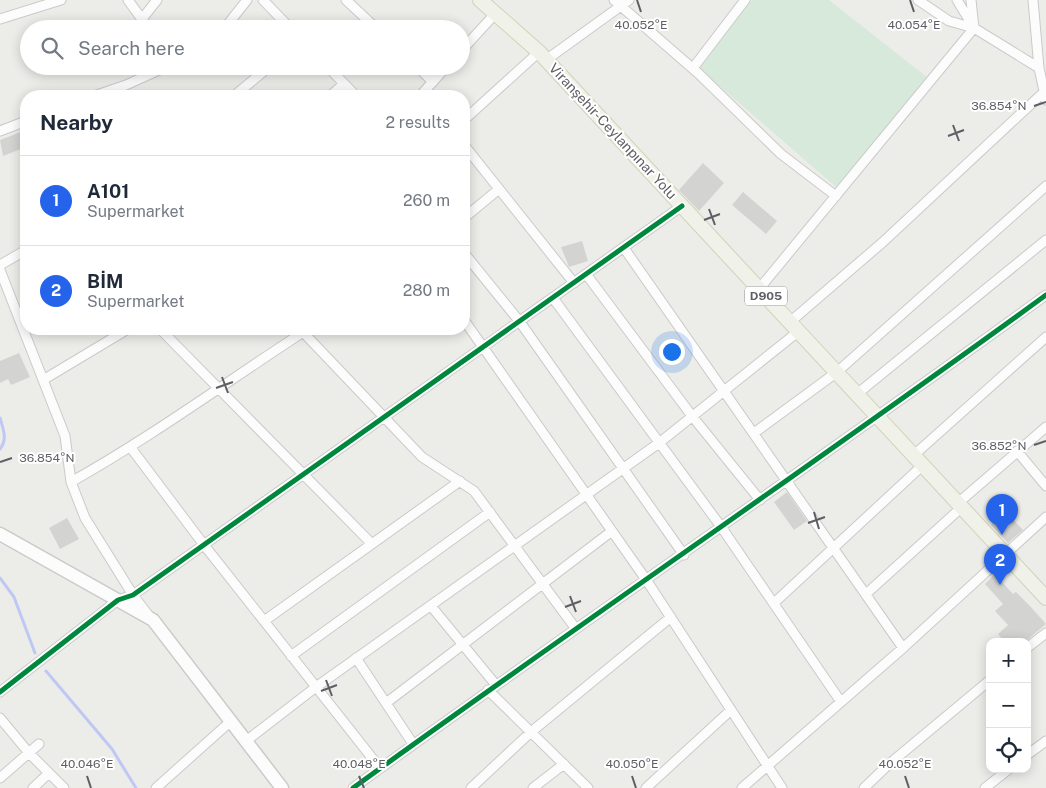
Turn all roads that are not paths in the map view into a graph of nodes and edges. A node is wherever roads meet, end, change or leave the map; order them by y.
1 (61, 0) edge
2 (128, 0) edge
3 (157, 0) edge
4 (247, 0) edge
5 (263, 0) edge
6 (346, 0) edge
7 (480, 0) edge
8 (629, 0) edge
9 (732, 0) edge
10 (918, 0) edge
11 (957, 0) edge
12 (971, 0) edge
13 (1033, 0) edge
14 (617, 3) edge
15 (742, 4) edge
16 (494, 15) junction
17 (0, 19) edge
18 (142, 19) joint
19 (231, 20) edge
20 (282, 20) edge
21 (367, 20) edge
22 (974, 28) junction
23 (1036, 35) junction
24 (1046, 36) edge
25 (470, 41) edge
26 (543, 56) junction
27 (693, 68) junction
28 (1039, 68) junction
29 (148, 75) edge
30 (259, 75) edge
31 (336, 75) edge
32 (426, 75) edge
33 (439, 75) edge
34 (433, 82) junction
35 (344, 84) junction
36 (111, 90) edge
37 (241, 90) edge
38 (337, 90) edge
39 (350, 90) edge
40 (426, 90) edge
41 (1045, 96) edge
42 (470, 115) edge
43 (20, 123) edge
44 (0, 131) edge
45 (470, 153) edge
46 (1046, 186) edge
47 (499, 189) junction
48 (836, 196) junction
49 (682, 206) junction
50 (470, 213) edge
51 (1046, 240) edge
52 (624, 248) junction
53 (20, 253) edge
54 (470, 260) edge
55 (0, 265) edge
56 (0, 270) edge
57 (586, 274) junction
58 (2, 281) edge
59 (574, 283) junction
60 (759, 289) junction
61 (1046, 295) edge
62 (553, 298) junction
63 (520, 322) junction
64 (20, 324) edge
65 (794, 327) junction
66 (470, 329) edge
67 (24, 335) edge
68 (118, 335) edge
69 (166, 335) edge
70 (296, 335) edge
71 (309, 335) edge
72 (1046, 337) edge
73 (483, 348) junction
74 (837, 372) junction
75 (43, 380) junction
76 (218, 387) junction
77 (724, 391) junction
78 (857, 394) junction
79 (692, 416) junction
80 (878, 417) junction
81 (385, 418) junction
82 (1046, 426) edge
83 (754, 433) junction
84 (659, 443) junction
85 (131, 448) junction
86 (1017, 451) junction
87 (918, 460) junction
88 (623, 468) junction
89 (305, 474) junction
90 (460, 481) junction
91 (788, 481) junction
92 (71, 482) junction
93 (1046, 486) edge
94 (586, 494) junction
95 (760, 500) junction
96 (960, 505) junction
97 (490, 512) junction
98 (1046, 517) edge
99 (722, 528) junction
100 (612, 531) junction
101 (0, 535) edge
102 (372, 544) junction
103 (515, 544) junction
104 (204, 545) junction
105 (834, 548) junction
106 (684, 554) junction
107 (1006, 555) junction
108 (647, 581) junction
109 (542, 582) junction
110 (866, 594) junction
111 (134, 595) junction
112 (1046, 598) edge
113 (118, 600) junction
114 (774, 603) junction
115 (431, 606) junction
116 (671, 617) junction
117 (153, 620) junction
118 (264, 621) junction
119 (576, 630) junction
120 (1046, 633) edge
121 (462, 644) junction
122 (1031, 645) edge
123 (903, 648) junction
124 (292, 656) junction
125 (356, 658) junction
126 (986, 683) edge
127 (316, 687) junction
128 (492, 688) junction
129 (0, 692) edge
130 (841, 702) junction
131 (386, 703) junction
132 (731, 710) junction
133 (0, 718) edge
134 (231, 721) junction
135 (531, 732) junction
136 (1046, 741) edge
137 (246, 742) junction
138 (39, 744) dead end
139 (413, 744) junction
140 (1031, 752) edge
141 (29, 753) junction
142 (564, 764) junction
143 (768, 767) junction
144 (380, 768) junction
145 (49, 773) junction
146 (1004, 773) edge
147 (0, 778) edge
148 (279, 787) edge
149 (987, 787) edge
150 (33, 788) edge
151 (64, 788) edge
152 (156, 788) edge
153 (353, 788) edge
154 (470, 788) edge
155 (533, 788) edge
156 (588, 788) edge
157 (646, 788) edge
158 (742, 788) edge
159 (782, 788) edge
160 (864, 788) edge

1 - 17 street
2 - 18 street
3 - 18 street
4 - 19 street
5 - 20 street
6 - 21 street
7 - 16 main road, Viranşehir-Ceylanpınar Yolu / D905
8 - 14 street
9 - 15 street
10 - 22 street
11 - 22 street
12 - 22 street
13 - 23 street
14 - 26 street
14 - 27 street
15 - 27 street
16 - 25 street
16 - 26 main road, Viranşehir-Ceylanpınar Yolu / D905
22 - 28 street
22 - 48 street
23 - 24 street
23 - 28 street
26 - 42 street
26 - 49 main road, Viranşehir-Ceylanpınar Yolu / D905
27 - 48 street
28 - 41 street
29 - 36 street
30 - 37 street
31 - 35 street
32 - 34 street
33 - 34 street
34 - 40 street
35 - 38 street
35 - 39 street
41 - 65 street
43 - 44 street
45 - 47 street
46 - 74 street
47 - 50 street
47 - 59 street
48 - 60 street
49 - 52 street
49 - 60 main road, Viranşehir-Ceylanpınar Yolu / D905
51 - 78 street
52 - 57 street
52 - 77 street
53 - 55 street
54 - 63 street
56 - 58 street
57 - 59 street
57 - 79 street
58 - 64 street
59 - 62 street
60 - 65 main road, Viranşehir-Ceylanpınar Yolu / D905
61 - 80 street
62 - 63 street
62 - 84 street
63 - 73 street
63 - 88 street
65 - 74 main road, Viranşehir-Ceylanpınar Yolu / D905
65 - 77 street
66 - 73 street
67 - 75 street
68 - 75 street
69 - 76 street
70 - 76 street
71 - 81 street
72 - 87 street
73 - 81 street
73 - 94 street
74 - 78 main road, Viranşehir-Ceylanpınar Yolu / D905
74 - 83 street
75 - 92 street
76 - 85 street
76 - 89 street
77 - 79 street
77 - 83 street
78 - 80 main road, Viranşehir-Ceylanpınar Yolu / D905
79 - 84 street
79 - 95 street
80 - 87 main road, Viranşehir-Ceylanpınar Yolu / D905
80 - 91 street
81 - 89 street
81 - 90 street
82 - 86 street
83 - 91 street
84 - 88 street
84 - 99 street
85 - 92 street
85 - 104 street
86 - 93 street
86 - 96 street
87 - 96 main road, Viranşehir-Ceylanpınar Yolu / D905
87 - 105 street
88 - 94 street
88 - 106 street
89 - 102 street
89 - 104 street
90 - 97 street
90 - 102 street
91 - 95 street
91 - 105 street
92 - 111 street
94 - 100 street
94 - 103 street
95 - 99 street
96 - 107 main road, Viranşehir-Ceylanpınar Yolu / D905
96 - 110 street
97 - 103 street
97 - 124 street
98 - 107 street
99 - 106 street
99 - 114 street
100 - 108 street
100 - 109 street
101 - 113 street
102 - 118 street
103 - 109 street
103 - 115 street
104 - 111 street
104 - 118 street
105 - 110 street
105 - 114 street
106 - 108 street
107 - 112 main road, Viranşehir-Ceylanpınar Yolu / D905
107 - 123 street
108 - 116 street
108 - 119 street
109 - 119 street
109 - 121 street
110 - 123 street
111 - 113 street
111 - 117 street
113 - 117 street
113 - 129 street
114 - 130 street
115 - 121 street
115 - 125 street
116 - 132 street
116 - 135 street
117 - 134 street
118 - 124 street
119 - 128 street
120 - 122 street
121 - 128 street
121 - 131 street
123 - 130 street
124 - 127 street
125 - 127 street
125 - 131 street
126 - 160 street
127 - 137 street
127 - 144 street
128 - 135 street
128 - 139 street
130 - 143 street
131 - 139 street
132 - 143 street
132 - 157 street
133 - 141 street
134 - 137 street
134 - 152 street
135 - 142 street
135 - 154 street
136 - 140 street
137 - 148 street
138 - 141 street
139 - 144 street
141 - 145 street
141 - 147 street
142 - 155 street
142 - 156 street
143 - 158 street
143 - 159 street
144 - 153 street
145 - 150 street
145 - 151 street
146 - 149 street

